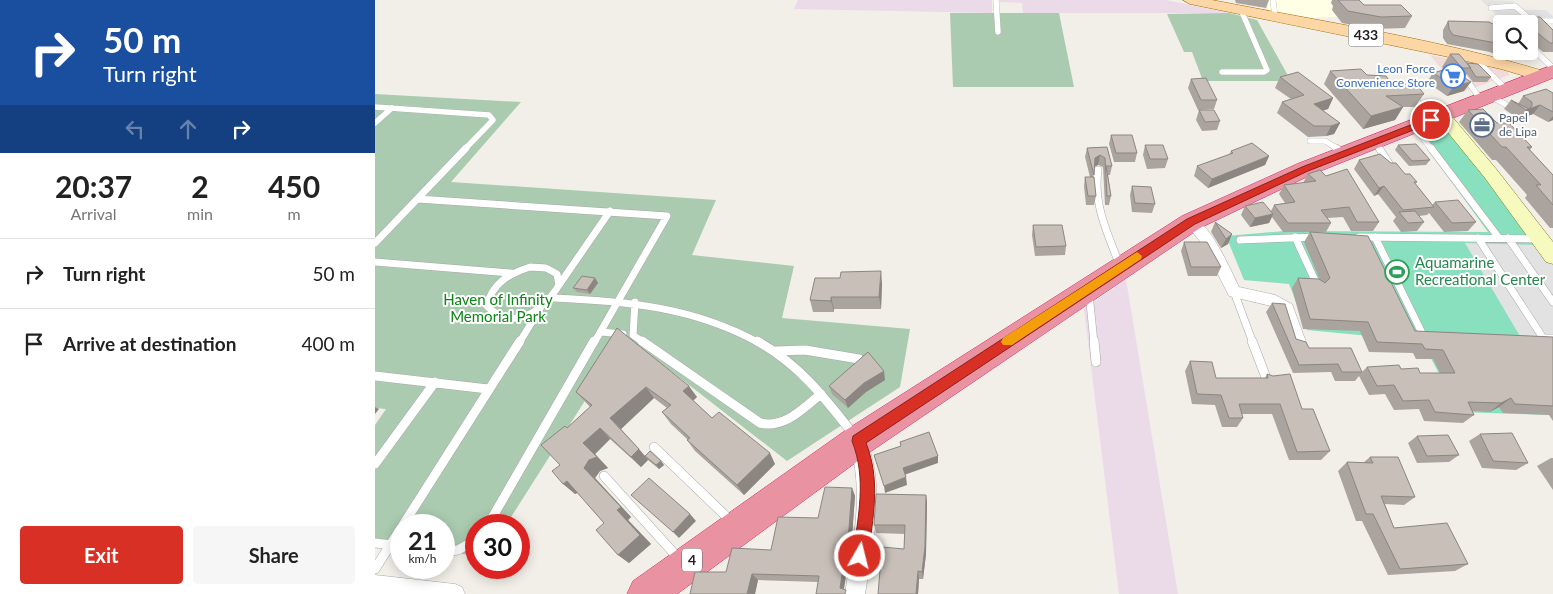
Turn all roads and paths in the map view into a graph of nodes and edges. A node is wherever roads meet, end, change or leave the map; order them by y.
1 (996, 0) edge
2 (1190, 0) edge
3 (1273, 0) edge
4 (1491, 8) dead end
5 (1241, 10) junction
6 (1525, 15) edge
7 (1275, 17) junction
8 (1538, 20) edge
9 (1553, 21) edge
10 (1540, 28) edge
11 (998, 32) dead end
12 (1538, 57) edge
13 (1474, 58) junction
14 (1222, 72) dead end
15 (1549, 72) edge
16 (1468, 74) edge
17 (1480, 74) edge
18 (1490, 74) junction
19 (1410, 92) edge
20 (1493, 95) junction
21 (375, 107) edge
22 (392, 108) junction
23 (1521, 113) edge
24 (1428, 121) junction
25 (375, 123) edge
26 (1310, 141) dead end
27 (1375, 141) junction
28 (1345, 153) junction
29 (1099, 170) dead end
30 (1397, 172) edge
31 (418, 199) junction
32 (610, 211) junction
33 (1191, 222) junction
34 (1295, 237) junction
35 (1325, 237) edge
36 (1355, 237) edge
37 (1375, 237) junction
38 (1478, 238) junction
39 (1499, 238) junction
40 (1508, 238) junction
41 (1240, 240) dead end
42 (375, 243) edge
43 (1549, 250) edge
44 (375, 262) edge
45 (1121, 267) junction
46 (511, 273) junction
47 (559, 285) junction
48 (1089, 288) junction
49 (1318, 288) edge
50 (1234, 292) junction
51 (553, 298) junction
52 (619, 301) junction
53 (635, 302) junction
54 (1553, 302) edge
55 (540, 309) junction
56 (601, 332) junction
57 (1422, 333) edge
58 (633, 335) junction
59 (1553, 338) edge
60 (1298, 342) edge
61 (776, 351) junction
62 (859, 359) edge
63 (1096, 362) dead end
64 (375, 376) edge
65 (1267, 380) edge
66 (435, 382) junction
67 (488, 389) junction
68 (821, 394) junction
69 (858, 441) junction
70 (655, 447) dead end
71 (375, 464) edge
72 (605, 476) dead end
73 (410, 514) edge
74 (494, 514) edge
75 (738, 528) junction
76 (375, 543) edge
77 (390, 545) edge
78 (390, 553) edge
79 (684, 565) junction
80 (375, 569) edge
81 (375, 585) edge
82 (455, 594) edge
83 (646, 594) edge
84 (855, 594) edge

1 - 11 lane
2 - 5 main road, 433
3 - 7 lane
4 - 6 lane
5 - 7 main road, 433
5 - 14 lane
7 - 13 main road, 433
8 - 9 lane
9 - 10 lane
12 - 15 lane
13 - 15 main road, 433
13 - 18 lane
15 - 20 highway, 4
16 - 20 lane
17 - 18 lane
18 - 20 lane
19 - 24 lane
20 - 23 lane
20 - 24 highway, 4
21 - 22 lane
22 - 25 lane
22 - 31 lane
24 - 27 highway, 4
24 - 39 lane
24 - 43 street
26 - 28 lane
27 - 28 highway, 4
27 - 30 lane
28 - 33 highway, 4
29 - 45 lane
31 - 32 lane
31 - 42 lane
32 - 47 lane
32 - 52 lane
33 - 45 highway, 4
33 - 50 street
34 - 35 lane
34 - 41 lane
34 - 49 lane
36 - 37 lane
37 - 38 lane
37 - 57 lane
38 - 39 lane
38 - 59 lane
39 - 40 lane
40 - 43 lane
40 - 54 lane
44 - 46 lane
45 - 48 highway, 4
46 - 47 lane
46 - 55 lane
47 - 51 lane
48 - 63 lane
48 - 69 highway, 4
50 - 60 street
50 - 65 lane
51 - 52 lane
51 - 55 lane
52 - 53 lane
52 - 56 lane
53 - 58 lane
53 - 61 lane
55 - 67 lane
56 - 58 lane
56 - 74 lane
58 - 68 lane
61 - 62 lane
61 - 68 lane
64 - 66 lane
66 - 67 lane
66 - 71 lane
67 - 73 lane
68 - 69 lane
69 - 75 highway, 4
69 - 84 street
70 - 75 lane
72 - 79 lane
75 - 79 highway, 4
76 - 77 lane
78 - 80 lane
79 - 83 highway, 4
81 - 82 street

